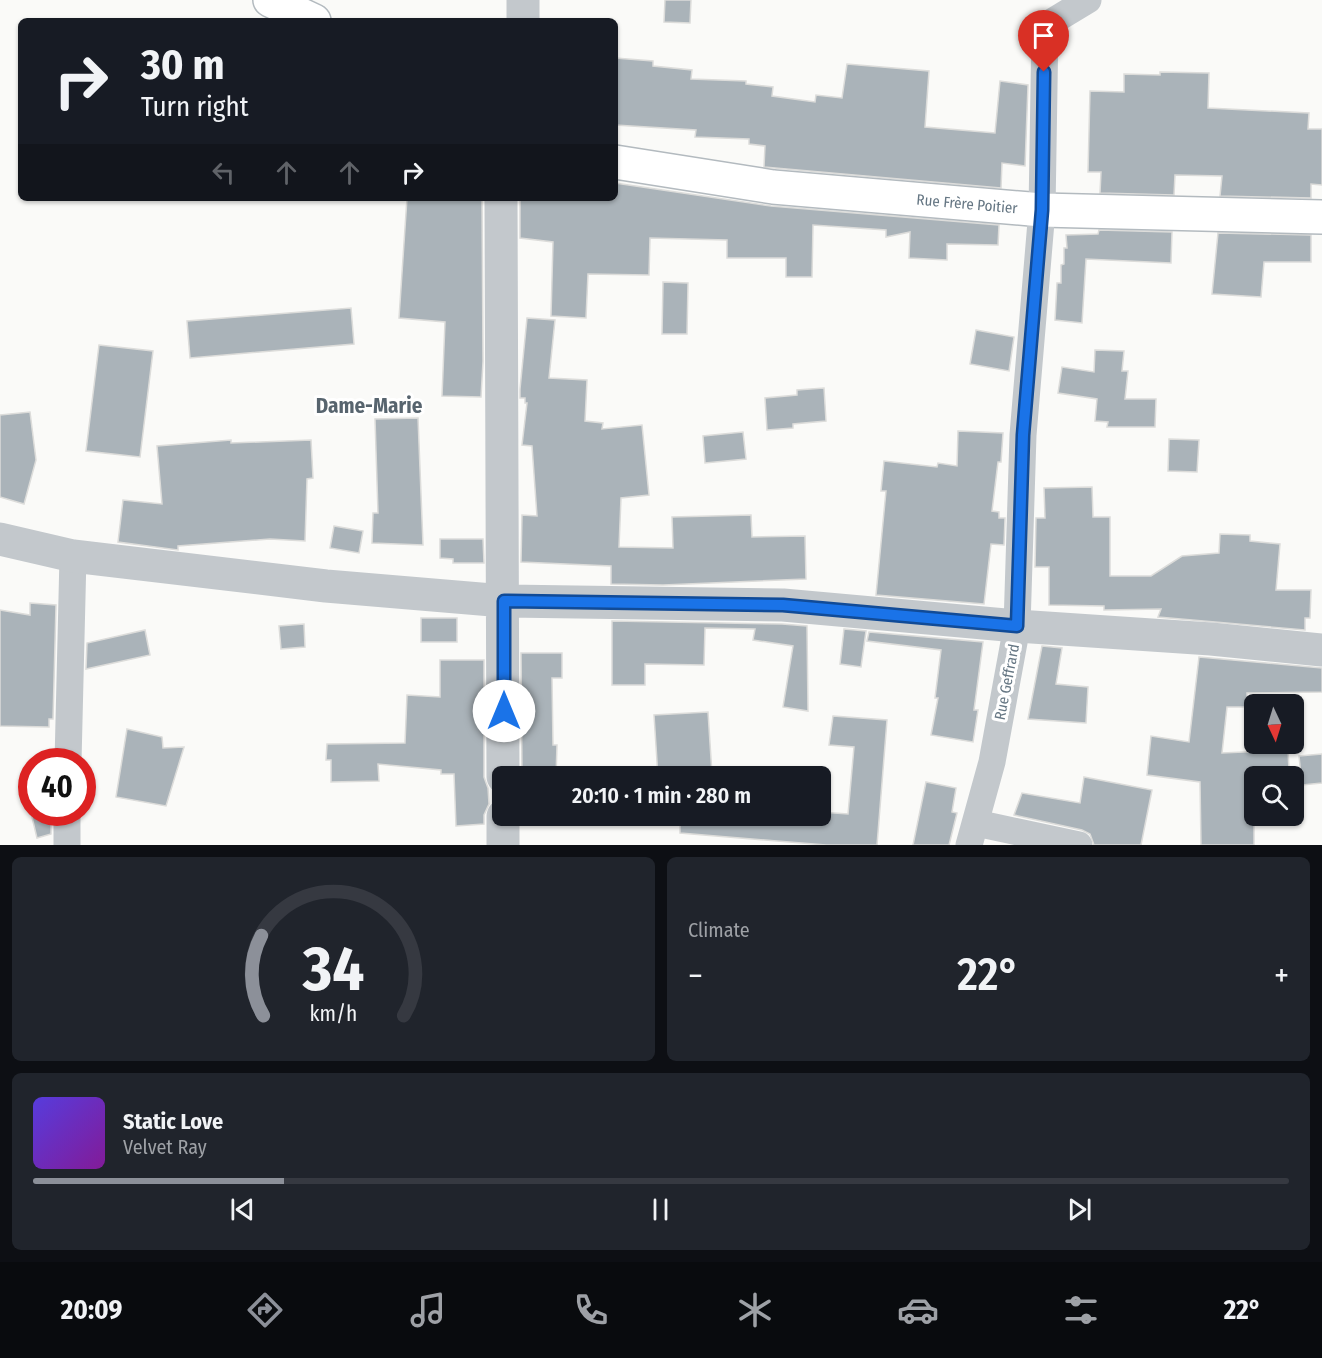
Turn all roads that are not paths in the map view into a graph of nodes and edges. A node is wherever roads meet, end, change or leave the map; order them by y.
1 (270, 0) edge
2 (523, 0) edge
3 (1088, 0) edge
4 (308, 18) edge
5 (523, 18) edge
6 (618, 162) edge
7 (501, 201) edge
8 (1042, 210) junction
9 (1322, 217) edge
10 (0, 539) edge
11 (73, 556) junction
12 (504, 601) junction
13 (1017, 626) junction
14 (1322, 650) edge
15 (68, 748) edge
16 (504, 766) edge
17 (67, 826) edge
18 (503, 826) edge
19 (972, 834) edge
20 (67, 845) edge
21 (503, 845) edge
22 (1078, 845) edge

1 - 4 main road
2 - 5 street
3 - 8 street, Rue Geffrard
6 - 8 main road, Rue Frère Poitier
7 - 12 street
8 - 9 main road, Rue Frère Poitier
8 - 13 street, Rue Geffrard
10 - 11 street
11 - 12 street
11 - 15 street
12 - 13 street
12 - 16 street
13 - 14 street
13 - 19 street, Rue Geffrard
17 - 20 street
18 - 21 street
19 - 22 street

